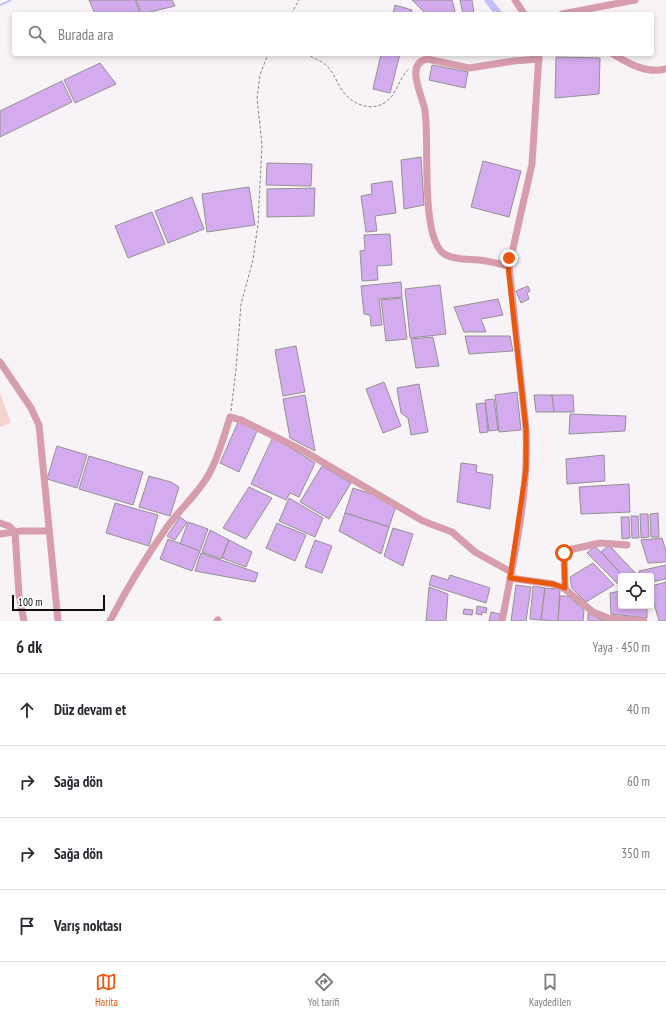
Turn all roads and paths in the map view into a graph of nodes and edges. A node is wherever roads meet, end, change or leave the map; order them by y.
1 (299, 0) edge
2 (515, 0) edge
3 (635, 0) edge
4 (292, 12) edge
5 (523, 12) edge
6 (572, 12) edge
7 (267, 56) edge
8 (310, 56) edge
9 (616, 56) edge
10 (539, 57) edge
11 (416, 66) junction
12 (666, 69) edge
13 (508, 266) junction
14 (0, 362) edge
15 (230, 417) junction
16 (0, 523) edge
17 (49, 531) junction
18 (15, 532) junction
19 (0, 534) edge
20 (627, 545) dead end
21 (511, 575) junction
22 (565, 588) junction
23 (24, 621) edge
24 (58, 621) edge
25 (110, 621) edge
26 (502, 621) edge
27 (644, 621) edge

1 - 4 path
2 - 5 street
3 - 6 street
7 - 15 path
8 - 11 path
9 - 12 street
10 - 11 street
10 - 13 street
11 - 13 street
13 - 21 street
14 - 17 street
15 - 21 street
15 - 25 street
16 - 18 street
17 - 18 street
17 - 24 street
18 - 19 street
18 - 23 street
20 - 22 street
21 - 22 street
21 - 26 street
22 - 27 street

